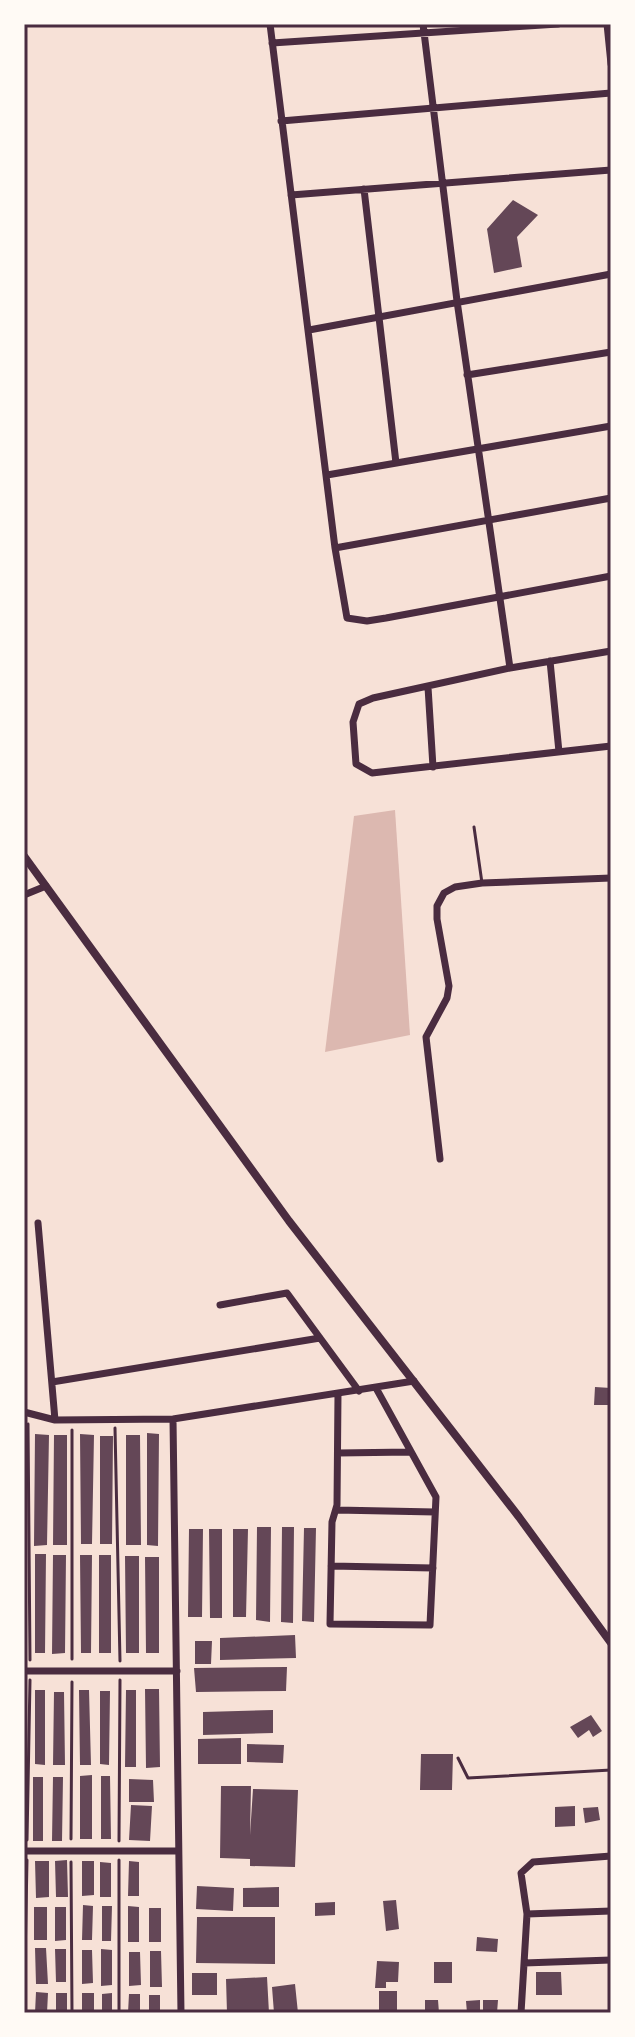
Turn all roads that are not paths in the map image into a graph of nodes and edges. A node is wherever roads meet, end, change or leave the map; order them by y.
1 (270, 24) edge
2 (346, 24) edge
3 (558, 24) edge
4 (607, 24) edge
5 (424, 28) edge
6 (347, 36) junction
7 (272, 43) junction
8 (611, 64) edge
9 (611, 93) edge
10 (433, 107) junction
11 (281, 121) junction
12 (611, 170) edge
13 (442, 183) junction
14 (364, 189) junction
15 (291, 195) junction
16 (611, 274) edge
17 (457, 301) junction
18 (381, 315) junction
19 (309, 330) junction
20 (611, 352) edge
21 (467, 375) junction
22 (611, 426) edge
23 (479, 450) junction
24 (396, 463) junction
25 (327, 475) junction
26 (611, 498) edge
27 (486, 520) junction
28 (335, 548) junction
29 (611, 576) edge
30 (499, 596) junction
31 (611, 651) edge
32 (550, 661) junction
33 (510, 668) junction
34 (428, 687) junction
35 (611, 746) edge
36 (559, 752) junction
37 (433, 767) junction
38 (474, 827) dead end
39 (24, 856) edge
40 (611, 878) edge
41 (482, 883) junction
42 (46, 886) junction
43 (24, 895) edge
44 (440, 1159) dead end
45 (38, 1223) dead end
46 (220, 1305) dead end
47 (320, 1338) junction
48 (414, 1381) junction
49 (52, 1382) junction
50 (376, 1388) junction
51 (359, 1391) junction
52 (338, 1394) junction
53 (26, 1412) edge
54 (173, 1419) junction
55 (55, 1420) junction
56 (410, 1452) junction
57 (338, 1453) junction
58 (336, 1510) junction
59 (435, 1512) junction
60 (331, 1566) junction
61 (433, 1568) junction
62 (611, 1643) edge
63 (27, 1671) edge
64 (177, 1671) junction
65 (458, 1758) dead end
66 (611, 1770) edge
67 (26, 1851) edge
68 (177, 1851) junction
69 (611, 1856) edge
70 (611, 1911) edge
71 (527, 1914) junction
72 (611, 1960) edge
73 (524, 1963) junction
74 (181, 2013) edge
75 (521, 2013) edge

1 - 7 street
2 - 6 street
3 - 5 street
4 - 8 street
5 - 6 street
5 - 10 street
6 - 7 street
7 - 11 street
9 - 10 street
10 - 11 street
10 - 13 street
11 - 15 street
12 - 13 street
13 - 14 street
13 - 17 street
14 - 15 street
14 - 18 street
15 - 19 street
16 - 17 street
17 - 18 street
17 - 21 street
18 - 19 street
18 - 24 street
19 - 25 street
20 - 21 street
21 - 23 street
22 - 23 street
23 - 24 street
23 - 27 street
24 - 25 street
25 - 28 street
26 - 27 street
27 - 28 street
27 - 30 street
28 - 30 street
29 - 30 street
30 - 33 street
31 - 32 street
32 - 33 street
32 - 36 street
33 - 34 street
34 - 37 street
34 - 37 street
35 - 36 street
36 - 37 street
38 - 41 lane
39 - 42 street
40 - 41 street
41 - 44 street
42 - 43 street
42 - 48 street
45 - 49 street
46 - 47 street
47 - 49 street
47 - 51 street
48 - 50 street
48 - 62 street
49 - 55 street
50 - 51 street
50 - 56 street
51 - 52 street
52 - 54 street
52 - 57 street
53 - 55 street
54 - 55 street
54 - 64 street
56 - 57 street
56 - 59 street
57 - 58 street
58 - 59 street
58 - 60 street
59 - 61 street
60 - 61 street
60 - 61 street
63 - 64 street
64 - 68 street
65 - 66 lane
67 - 68 street
68 - 74 street
69 - 71 street
70 - 71 street
71 - 73 street
72 - 73 street
73 - 75 street

